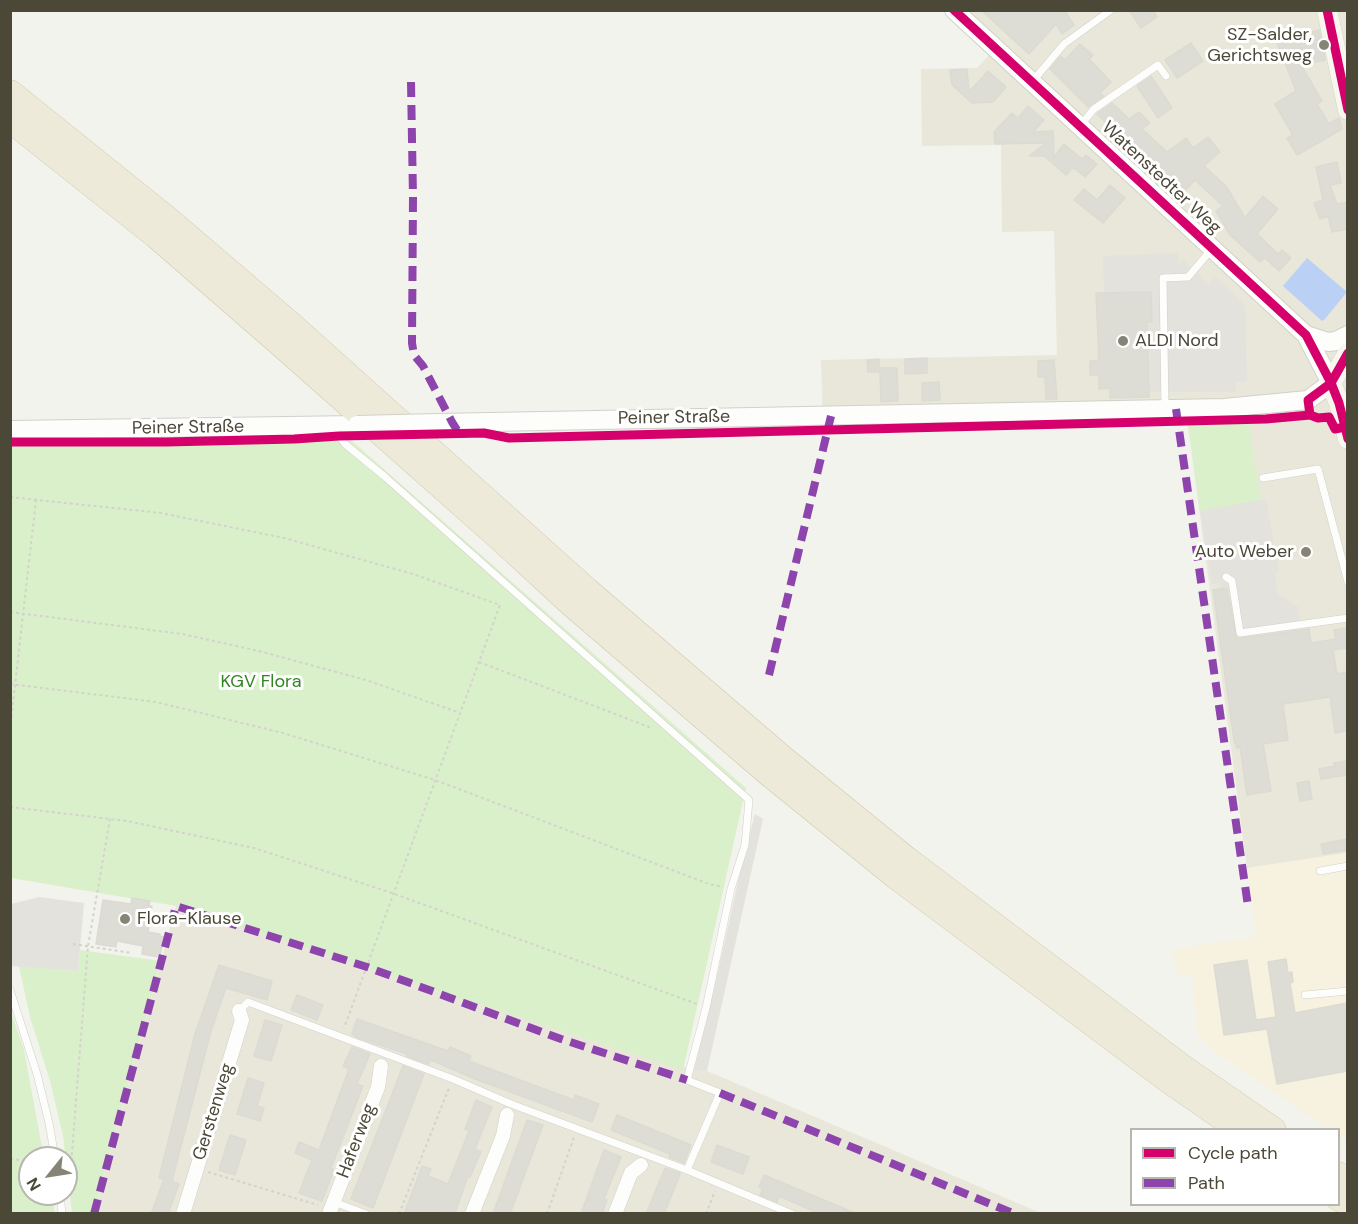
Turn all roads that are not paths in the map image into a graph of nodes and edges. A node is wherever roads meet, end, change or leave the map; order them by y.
1 (1111, 10) edge
2 (1326, 10) edge
3 (962, 13) edge
4 (1343, 67) edge
5 (1166, 76) dead end
6 (1032, 82) junction
7 (10, 93) edge
8 (1347, 110) edge
9 (10, 119) edge
10 (1080, 126) junction
11 (1213, 248) junction
12 (1306, 335) junction
13 (1347, 335) edge
14 (1347, 354) edge
15 (1331, 383) junction
16 (1165, 409) junction
17 (337, 426) junction
18 (10, 430) edge
19 (1347, 438) edge
20 (1263, 478) dead end
21 (1226, 577) dead end
22 (1347, 582) edge
23 (1347, 618) edge
24 (1347, 866) edge
25 (1320, 871) dead end
26 (10, 990) edge
27 (1347, 991) edge
28 (1305, 994) dead end
29 (238, 1011) joint
30 (384, 1060) junction
31 (509, 1110) junction
32 (1238, 1128) edge
33 (1270, 1128) edge
34 (53, 1146) edge
35 (643, 1160) junction
36 (687, 1170) junction
37 (331, 1208) edge
38 (791, 1213) edge
39 (183, 1214) edge
40 (366, 1214) edge
41 (472, 1214) edge
42 (615, 1214) edge

1 - 6 lane
2 - 4 main road
3 - 6 street, Watenstedter Weg
4 - 8 main road
5 - 10 lane
6 - 10 street, Watenstedter Weg
7 - 33 highway
9 - 32 highway
10 - 11 street, Watenstedter Weg
11 - 12 street, Watenstedter Weg
11 - 16 lane
12 - 13 street
12 - 15 street, Watenstedter Weg
14 - 15 main road
15 - 16 street, Peiner Straße
15 - 19 main road
16 - 17 street, Peiner Straße, bridge
17 - 18 street, Peiner Straße
17 - 36 lane
20 - 22 lane
21 - 23 lane
24 - 25 lane
26 - 34 lane
27 - 28 lane
29 - 30 lane
29 - 39 street, Gerstenweg
30 - 31 lane
30 - 37 street, Haferweg
31 - 35 lane
31 - 41 street
35 - 36 lane
35 - 42 street
36 - 38 lane
37 - 40 lane

